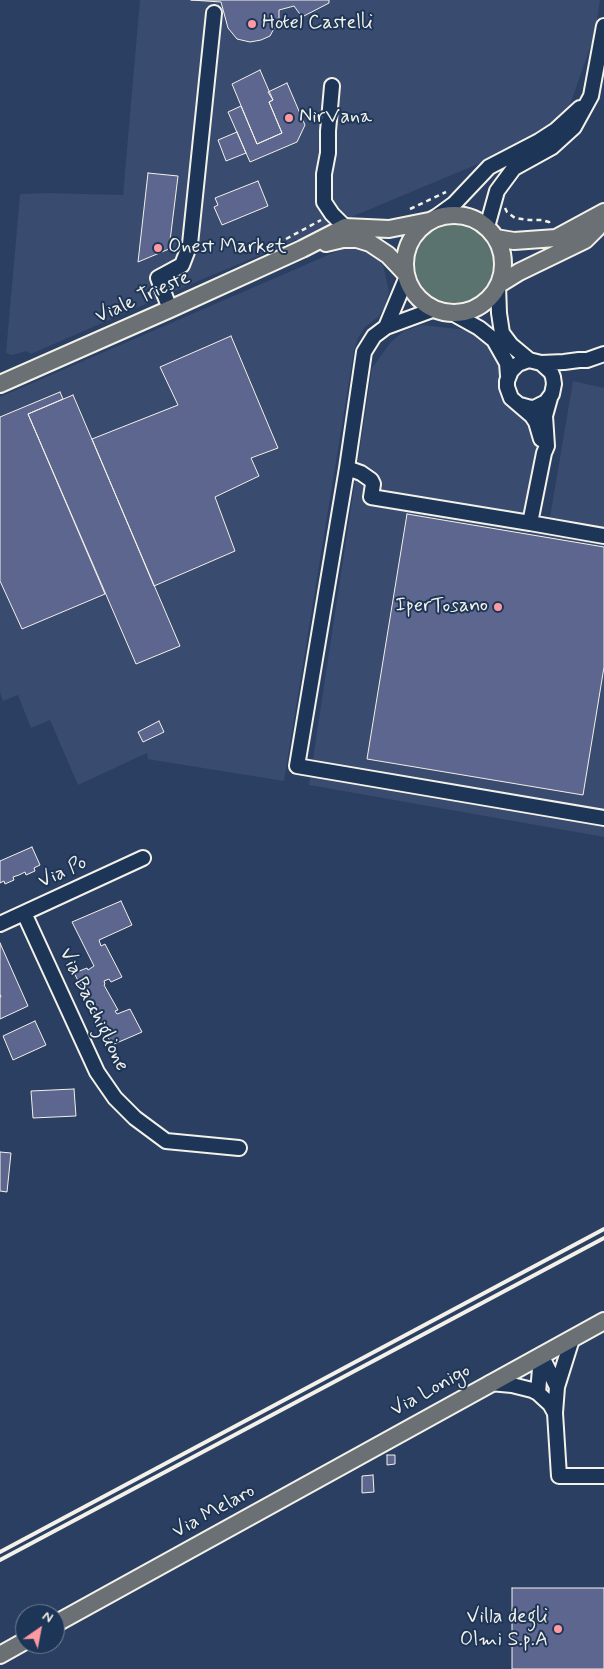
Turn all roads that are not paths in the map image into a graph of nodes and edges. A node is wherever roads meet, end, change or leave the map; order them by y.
1 (214, 13) dead end
2 (604, 26) edge
3 (332, 86) dead end
4 (589, 99) junction
5 (604, 212) edge
6 (604, 217) edge
7 (433, 219) junction
8 (345, 227) junction
9 (491, 233) junction
10 (302, 249) junction
11 (406, 276) junction
12 (498, 286) junction
13 (170, 309) junction
14 (435, 309) junction
15 (452, 313) junction
16 (386, 326) junction
17 (604, 354) edge
18 (587, 360) junction
19 (535, 362) junction
20 (508, 376) junction
21 (0, 384) edge
22 (554, 384) junction
23 (550, 398) junction
24 (520, 405) junction
25 (544, 452) junction
26 (347, 468) junction
27 (530, 523) junction
28 (604, 536) edge
29 (604, 818) edge
30 (143, 858) dead end
31 (24, 913) junction
32 (0, 924) edge
33 (238, 1148) dead end
34 (604, 1321) edge
35 (572, 1339) junction
36 (541, 1355) junction
37 (490, 1383) junction
38 (557, 1387) junction
39 (538, 1393) junction
40 (555, 1412) junction
41 (393, 1436) joint
42 (604, 1476) edge
43 (65, 1618) edge
44 (15, 1647) edge
45 (0, 1655) edge

1 - 13 street
2 - 4 street
3 - 8 street
4 - 7 street
4 - 9 street
5 - 9 main road, Viale Trieste
6 - 12 main road, Viale Trieste
7 - 8 main road, Viale Trieste
7 - 9 main road, Viale Trieste
7 - 11 main road
8 - 10 main road, Viale Trieste
9 - 12 main road
10 - 11 main road, Viale Trieste
10 - 13 main road, Viale Trieste
11 - 14 main road, Viale Trieste
11 - 16 street
12 - 15 main road, Viale Trieste
12 - 19 street
13 - 21 main road, Viale Trieste
14 - 15 main road, Viale Trieste
14 - 16 street
15 - 20 street
16 - 26 street
17 - 18 street
18 - 19 street
18 - 22 street
19 - 20 street
19 - 22 street
20 - 24 street
22 - 23 street
23 - 24 street
23 - 25 street
24 - 25 street
25 - 27 street
26 - 27 street
26 - 29 street
27 - 28 street
30 - 31 street, Via Po
31 - 32 street, Via Po
31 - 33 street, Via Bacchiglione
34 - 35 main road, Via Lonigo
35 - 36 main road, Via Lonigo
35 - 38 street
36 - 37 main road, Via Lonigo
36 - 38 street
36 - 39 street
37 - 39 street, Via Lonigo
37 - 41 main road, Via Lonigo
38 - 40 street
39 - 40 street
40 - 42 street
41 - 43 main road, Via Melaro
44 - 45 main road

